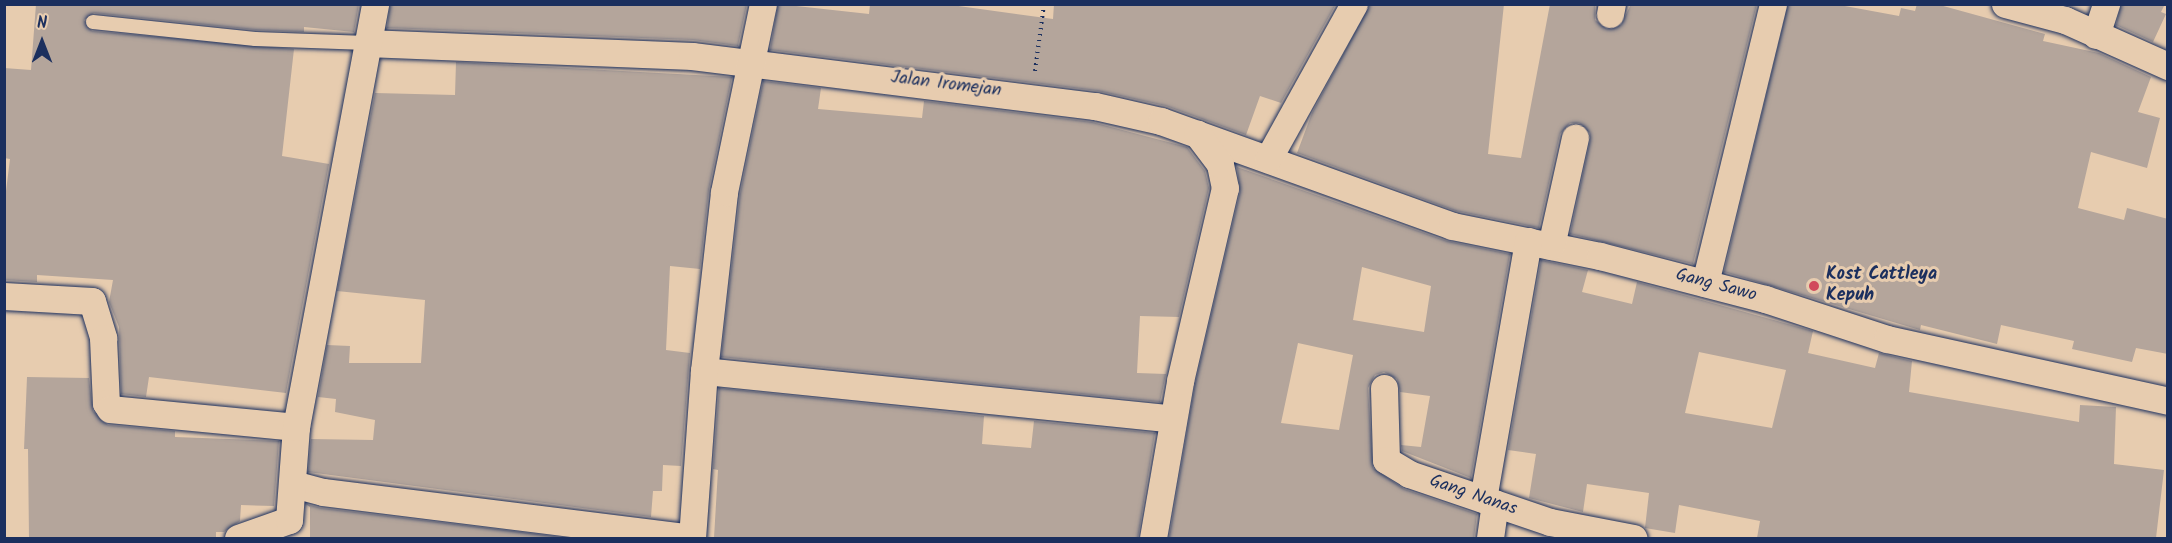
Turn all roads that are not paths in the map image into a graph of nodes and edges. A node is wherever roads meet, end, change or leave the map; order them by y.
1 (375, 4) edge
2 (763, 4) edge
3 (1354, 4) edge
4 (1773, 4) edge
5 (2005, 4) edge
6 (2106, 4) edge
7 (93, 22) dead end
8 (2096, 35) junction
9 (367, 43) junction
10 (751, 62) junction
11 (2168, 66) edge
12 (1197, 134) junction
13 (1575, 138) dead end
14 (1268, 159) junction
15 (1540, 244) junction
16 (1705, 283) junction
17 (4, 296) edge
18 (704, 371) junction
19 (1384, 388) dead end
20 (2168, 401) edge
21 (1173, 419) junction
22 (296, 427) junction
23 (292, 484) junction
24 (1489, 501) junction
25 (238, 538) edge
26 (692, 538) edge
27 (1153, 538) edge
28 (1490, 538) edge
29 (1633, 538) edge

1 - 9 street
2 - 10 street
3 - 14 street
4 - 16 street
5 - 8 street
6 - 8 street
7 - 9 lane
8 - 11 street
9 - 10 street, Jalan Iromejan
9 - 22 street
10 - 12 street, Jalan Iromejan
10 - 18 street
12 - 14 street, Jalan Iromejan
12 - 21 street
13 - 15 street
14 - 15 street, Gang Sawo
15 - 16 street, Gang Sawo
15 - 24 street
16 - 20 street, Gang Sawo
17 - 22 street
18 - 21 street
18 - 26 street
19 - 24 street, Gang Nanas
21 - 27 street
22 - 23 street
23 - 25 street
23 - 26 street
24 - 28 street
24 - 29 street, Gang Nanas

